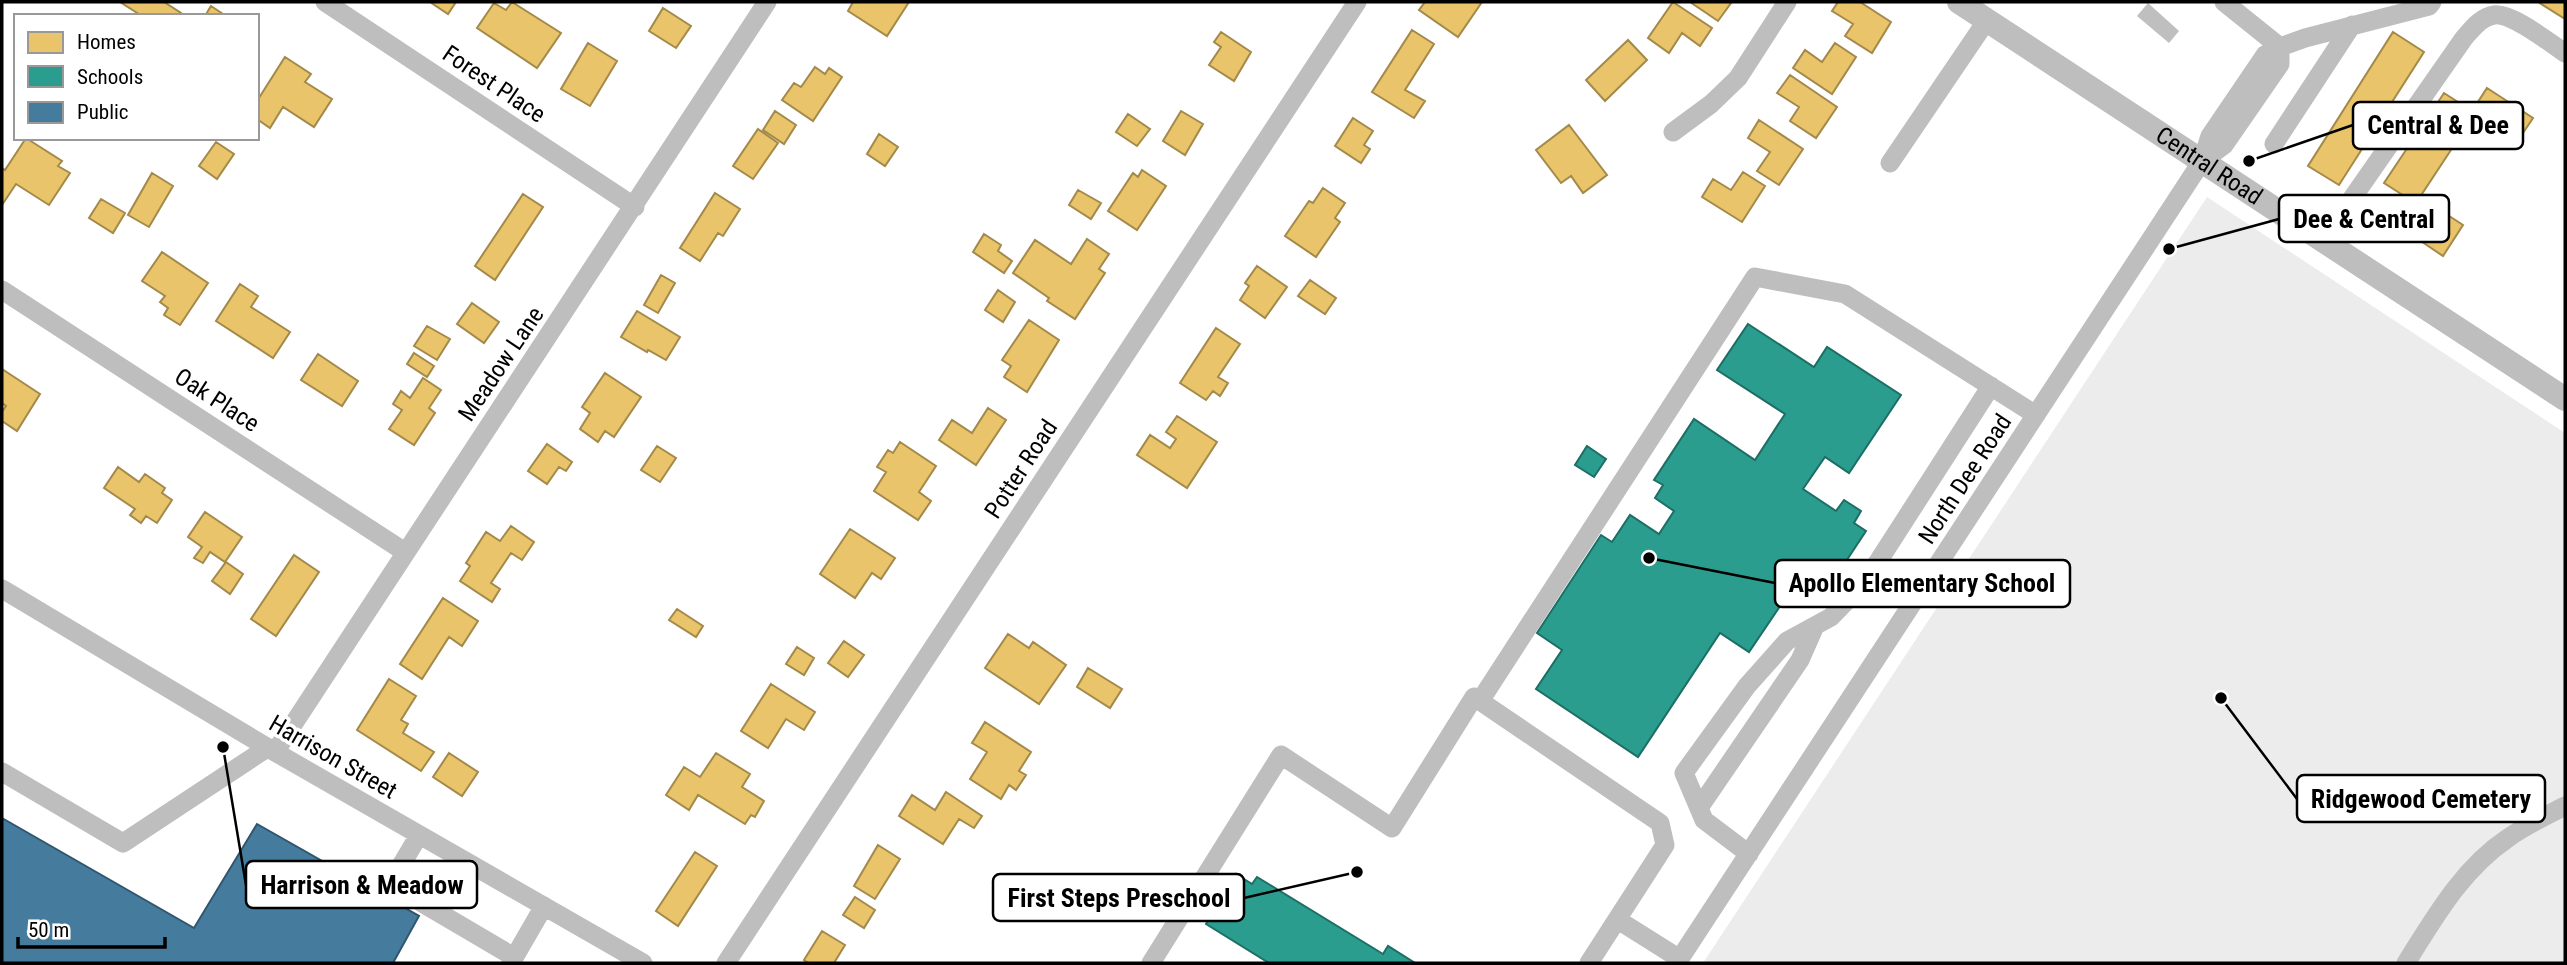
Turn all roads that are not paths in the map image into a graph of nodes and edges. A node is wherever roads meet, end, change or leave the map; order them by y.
1 (325, 2) edge
2 (768, 2) edge
3 (1357, 2) edge
4 (1787, 2) edge
5 (1959, 2) edge
6 (2224, 2) edge
7 (2432, 2) edge
8 (1987, 20) junction
9 (2352, 25) junction
10 (2280, 47) junction
11 (2565, 53) edge
12 (1673, 132) dead end
13 (2274, 144) dead end
14 (2202, 161) junction
15 (1890, 163) dead end
16 (635, 207) junction
17 (2323, 240) junction
18 (2, 290) edge
19 (1991, 386) junction
20 (2565, 399) edge
21 (2036, 415) junction
22 (405, 552) junction
23 (2, 589) edge
24 (1815, 626) junction
25 (1480, 701) junction
26 (271, 750) junction
27 (2, 772) edge
28 (2565, 806) edge
29 (1699, 808) junction
30 (419, 835) junction
31 (1749, 854) junction
32 (544, 906) junction
33 (1618, 920) junction
34 (513, 960) edge
35 (1679, 961) edge
36 (643, 963) edge
37 (726, 963) edge
38 (1151, 963) edge
39 (1589, 963) edge
40 (2406, 963) edge

1 - 16 street, Forest Place
2 - 16 street, Meadow Lane
3 - 37 street, Potter Road
4 - 12 street
5 - 8 main road, Central Road
6 - 10 street
7 - 9 street
8 - 14 main road, Central Road
8 - 15 street
9 - 10 street
9 - 13 street
10 - 14 street, North Dee Road
11 - 17 street
14 - 17 main road, Central Road
14 - 21 street, North Dee Road
16 - 22 street, Meadow Lane
17 - 20 main road, Central Road
18 - 22 street, Oak Place
19 - 21 street
19 - 24 street
19 - 25 street
21 - 31 street, North Dee Road
22 - 26 street, Meadow Lane
23 - 26 street, Harrison Street
24 - 29 street
24 - 29 street
25 - 33 street
25 - 38 street
26 - 27 street
26 - 30 street, Harrison Street
28 - 40 street
29 - 31 street
30 - 32 street, Harrison Street
30 - 34 street
31 - 35 street, North Dee Road
32 - 34 street
32 - 36 street, Harrison Street
33 - 35 street
33 - 39 street

